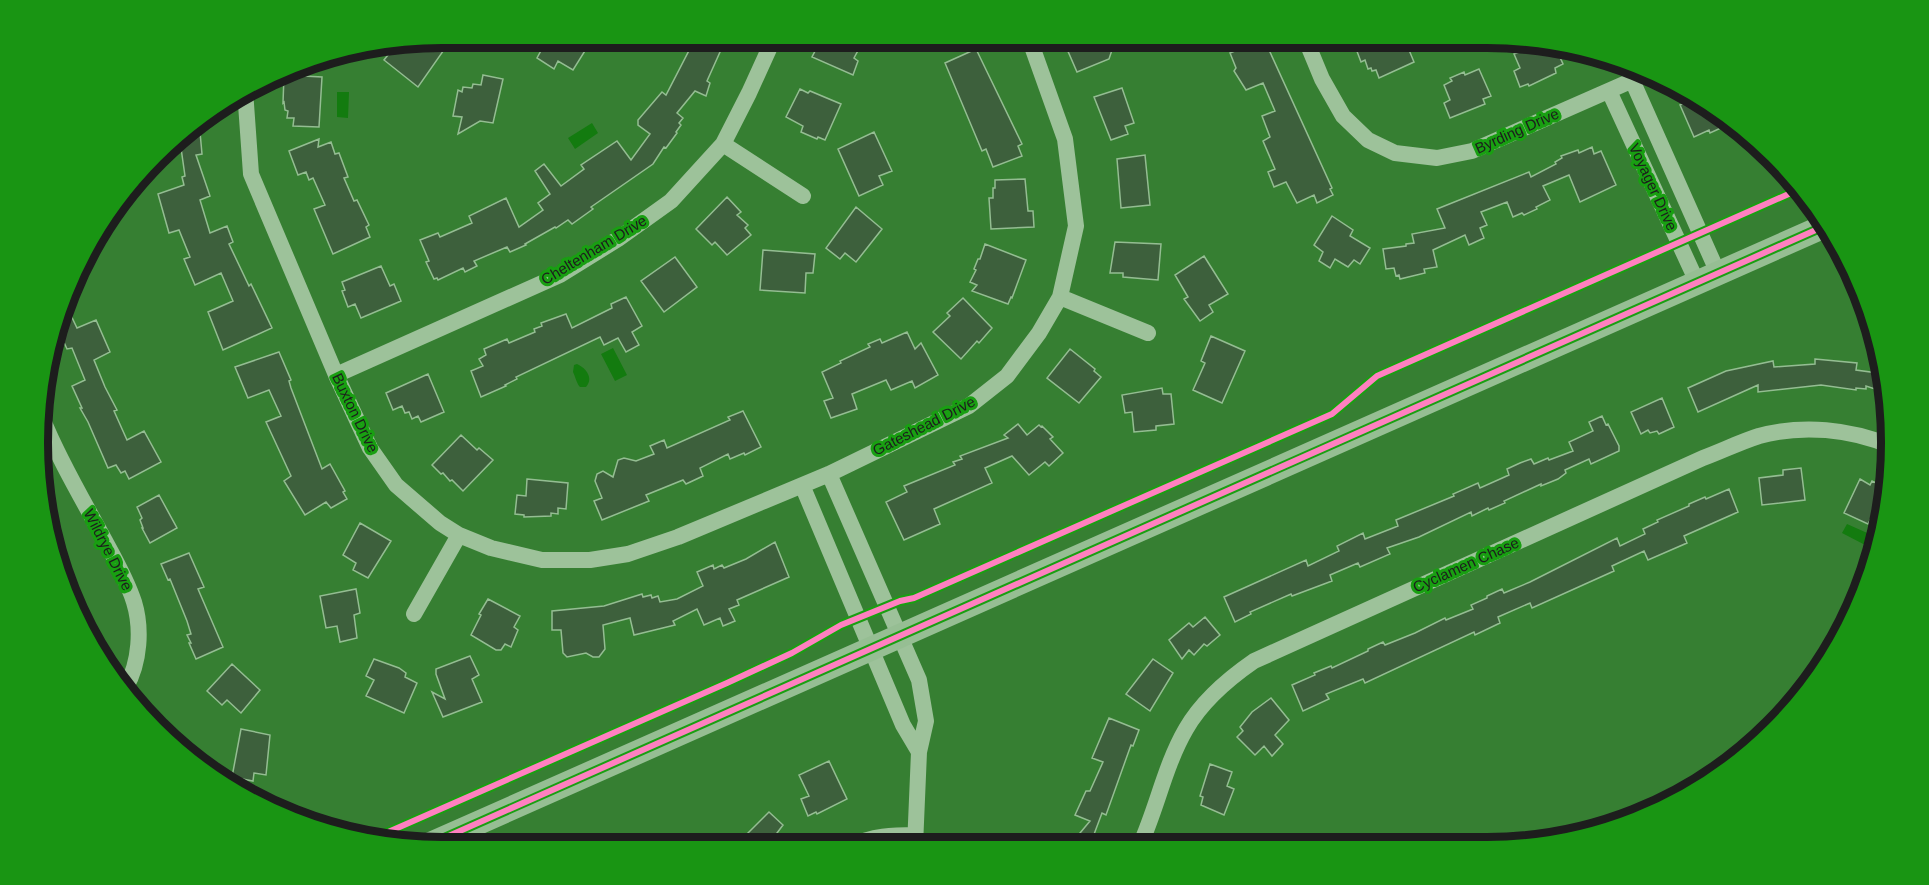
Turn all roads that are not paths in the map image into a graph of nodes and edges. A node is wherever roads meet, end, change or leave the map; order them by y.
1 (769, 48) edge
2 (1033, 48) edge
3 (1309, 48) edge
4 (1637, 78) edge
5 (1632, 80) junction
6 (1609, 91) junction
7 (246, 101) edge
8 (723, 144) junction
9 (803, 196) dead end
10 (1818, 229) edge
11 (1707, 278) junction
12 (1060, 297) junction
13 (1148, 333) dead end
14 (336, 375) junction
15 (48, 433) edge
16 (1881, 443) edge
17 (829, 474) junction
18 (802, 485) junction
19 (459, 535) junction
20 (414, 615) dead end
21 (900, 636) junction
22 (871, 649) junction
23 (128, 681) edge
24 (919, 752) junction
25 (446, 837) edge
26 (876, 837) edge
27 (900, 837) edge
28 (915, 837) edge
29 (1143, 837) edge

1 - 8 street, Cheltenham Drive
2 - 12 street, Gateshead Drive
3 - 6 street, Byrding Drive
4 - 5 street, Byrding Drive
5 - 6 street, Byrding Drive
5 - 11 street
6 - 11 street, Voyager Drive
7 - 14 street, Buxton Drive
8 - 9 street
8 - 14 street, Cheltenham Drive
10 - 11 street
11 - 21 street
12 - 13 street
12 - 17 street, Gateshead Drive
14 - 19 street, Buxton Drive
15 - 23 street, Wildrye Drive
16 - 29 street, Cyclamen Chase
17 - 18 street, Gateshead Drive
17 - 21 street
18 - 19 street, Buxton Drive
18 - 22 street
19 - 20 street
21 - 22 street
21 - 24 street
22 - 24 street
22 - 25 street
24 - 28 street
26 - 27 street

